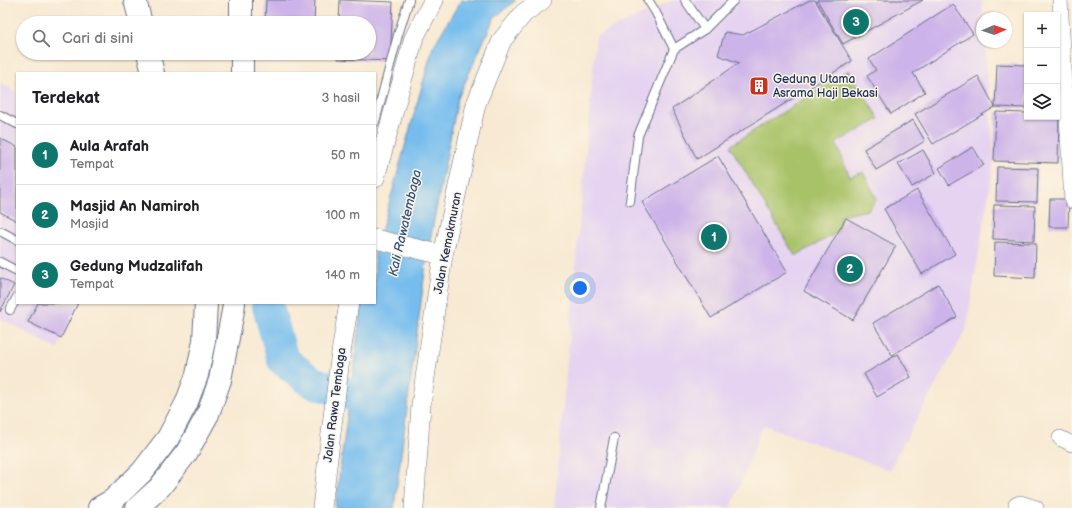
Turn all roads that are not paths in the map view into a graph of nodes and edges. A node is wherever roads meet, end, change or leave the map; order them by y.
1 (135, 0) edge
2 (241, 0) edge
3 (409, 0) edge
4 (434, 0) edge
5 (542, 0) edge
6 (648, 0) edge
7 (685, 0) edge
8 (734, 0) edge
9 (1060, 0) edge
10 (518, 5) edge
11 (139, 16) edge
12 (241, 16) edge
13 (705, 29) junction
14 (1066, 31) edge
15 (674, 49) junction
16 (149, 60) edge
17 (242, 60) edge
18 (152, 72) edge
19 (242, 72) edge
20 (0, 115) edge
21 (376, 118) edge
22 (16, 123) edge
23 (376, 174) edge
24 (630, 200) dead end
25 (1072, 201) edge
26 (0, 231) edge
27 (16, 239) edge
28 (376, 239) edge
29 (440, 254) junction
30 (0, 262) edge
31 (16, 270) edge
32 (16, 299) edge
33 (206, 304) edge
34 (234, 304) edge
35 (349, 304) edge
36 (10, 310) dead end
37 (614, 438) dead end
38 (99, 508) edge
39 (137, 508) edge
40 (322, 508) edge
41 (414, 508) edge
42 (601, 508) edge
43 (1016, 508) edge
44 (1036, 508) edge

1 - 11 highway
2 - 12 highway
3 - 21 lane
4 - 23 street
5 - 10 street, Jalan Kemakmuran
6 - 15 lane
7 - 13 lane
8 - 13 lane
9 - 14 street
10 - 29 street, Jalan Kemakmuran
13 - 15 lane
14 - 25 street
15 - 24 lane
16 - 18 highway
17 - 19 highway
20 - 22 lane
26 - 27 lane
28 - 29 street
29 - 41 street, Jalan Kemakmuran
30 - 31 lane
32 - 36 lane
33 - 38 highway
34 - 39 highway
35 - 40 street, Jalan Rawa Tembaga
37 - 42 lane
43 - 44 street

